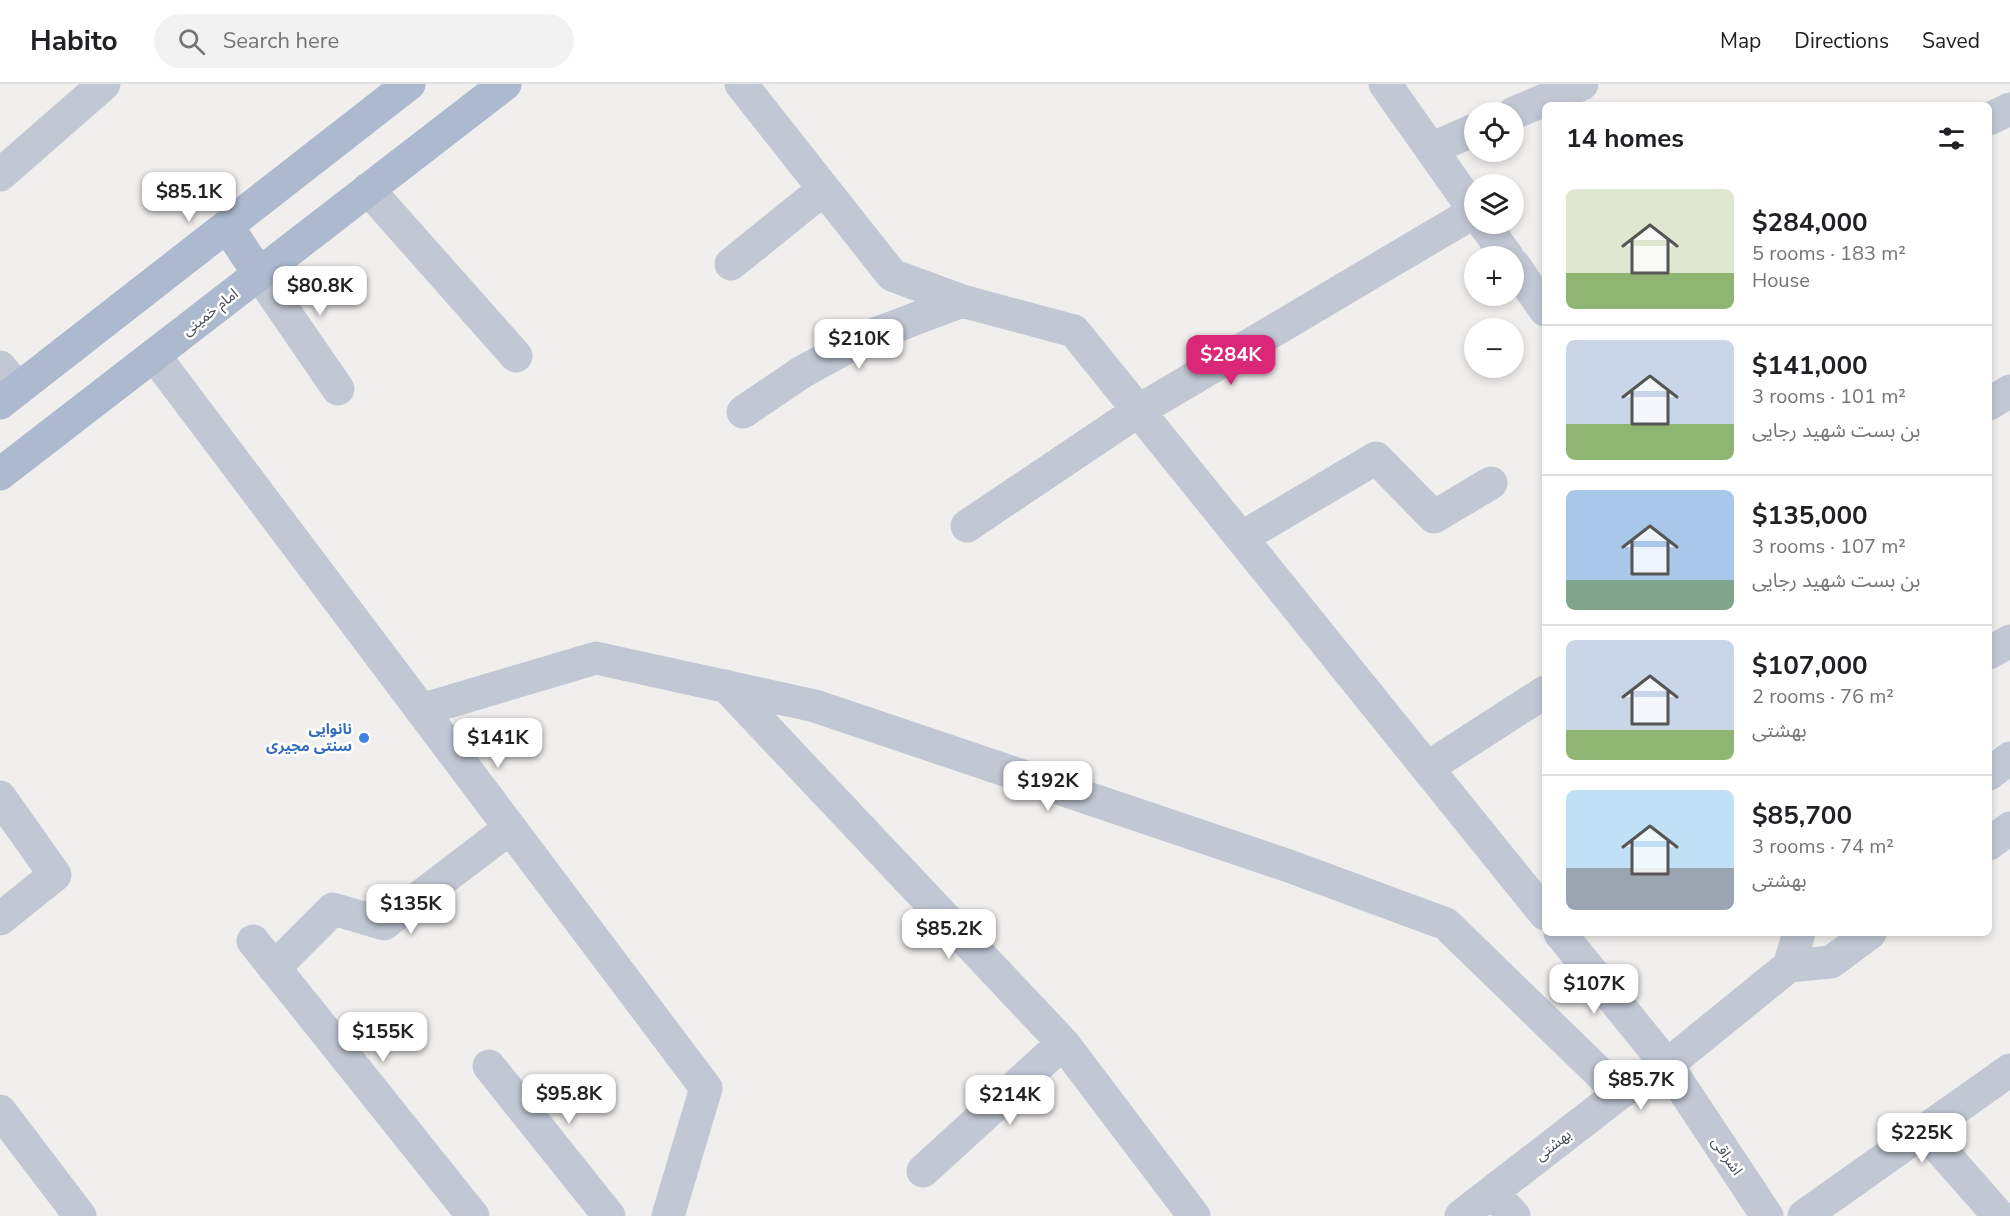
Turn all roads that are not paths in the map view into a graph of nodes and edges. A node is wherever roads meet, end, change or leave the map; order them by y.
1 (104, 84) edge
2 (409, 84) edge
3 (505, 84) edge
4 (741, 84) edge
5 (1385, 84) edge
6 (1582, 84) edge
7 (1524, 109) edge
8 (2010, 109) edge
9 (1992, 118) edge
10 (1464, 134) edge
11 (1431, 149) junction
12 (0, 176) edge
13 (368, 189) junction
14 (824, 189) junction
15 (1464, 197) edge
16 (1464, 217) edge
17 (227, 226) junction
18 (731, 264) dead end
19 (259, 274) junction
20 (1524, 280) edge
21 (962, 301) junction
22 (1542, 306) edge
23 (154, 355) junction
24 (516, 356) dead end
25 (6, 386) edge
26 (339, 389) dead end
27 (2010, 391) edge
28 (1992, 402) edge
29 (1138, 411) junction
30 (743, 412) dead end
31 (0, 474) edge
32 (1491, 483) dead end
33 (968, 526) dead end
34 (1241, 538) junction
35 (2010, 640) edge
36 (1992, 651) edge
37 (726, 686) junction
38 (1542, 694) edge
39 (421, 710) junction
40 (1427, 768) junction
41 (0, 797) edge
42 (510, 828) junction
43 (2010, 828) edge
44 (1992, 842) edge
45 (1542, 910) edge
46 (0, 919) edge
47 (1562, 936) edge
48 (1798, 936) edge
49 (1866, 936) edge
50 (253, 941) dead end
51 (1789, 966) junction
52 (274, 968) junction
53 (1063, 1043) junction
54 (1667, 1065) junction
55 (489, 1066) dead end
56 (2010, 1070) edge
57 (1620, 1093) junction
58 (0, 1111) edge
59 (1924, 1131) junction
60 (923, 1171) dead end
61 (1492, 1192) junction
62 (80, 1216) edge
63 (473, 1216) edge
64 (609, 1216) edge
65 (668, 1216) edge
66 (1194, 1216) edge
67 (1461, 1216) edge
68 (1514, 1216) edge
69 (1767, 1216) edge
70 (1804, 1216) edge
71 (1999, 1216) edge

1 - 12 street
2 - 17 main road
3 - 13 main road, امام خمینی
4 - 14 street
5 - 11 street
6 - 7 street
8 - 9 street
10 - 11 street
11 - 15 street
13 - 19 main road, امام خمینی
13 - 24 street
14 - 18 street
14 - 21 street
16 - 29 street
17 - 19 main road
17 - 25 main road
19 - 23 main road, امام خمینی
19 - 26 street
20 - 22 street
21 - 29 street
21 - 30 street
23 - 31 main road, امام خمینی
23 - 39 street
27 - 28 street
29 - 33 street
29 - 34 street
32 - 34 street
34 - 40 street
35 - 36 street
37 - 39 street
37 - 53 street
37 - 57 street
38 - 40 street
39 - 42 street
40 - 45 street
41 - 46 street
42 - 52 street
42 - 65 street
43 - 44 street
47 - 54 street, اشراقی
48 - 51 street
49 - 51 street
50 - 52 street
51 - 54 street, بهشتی
52 - 63 street
53 - 60 street
53 - 66 street
54 - 57 street, بهشتی
54 - 69 street, اشراقی
55 - 64 street
56 - 59 street
57 - 61 street, بهشتی
58 - 62 street
59 - 70 street
59 - 71 street
61 - 67 street, بهشتی
61 - 68 street

